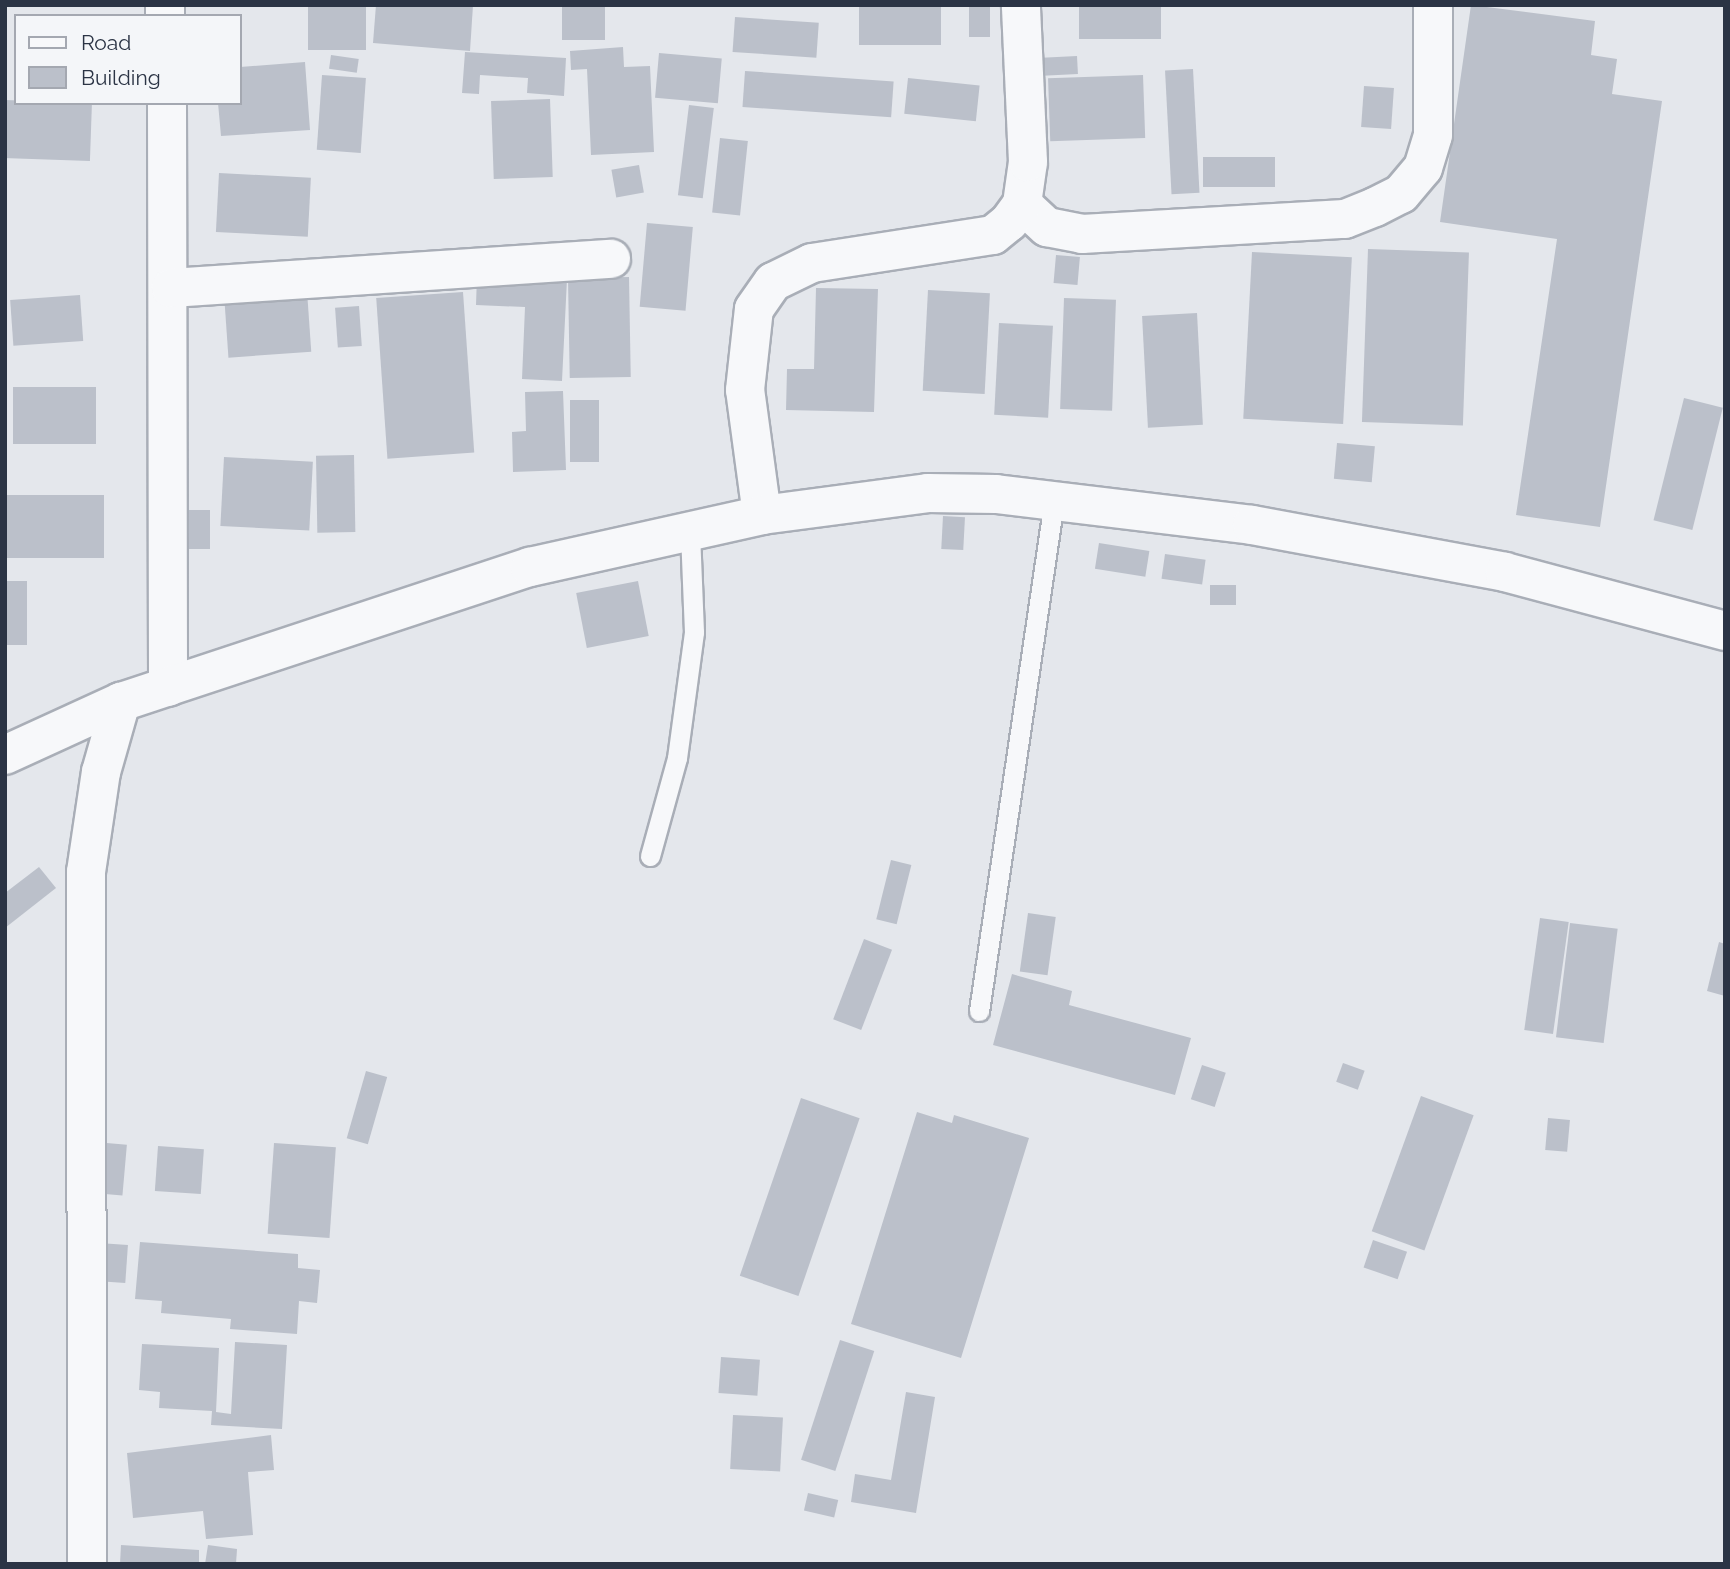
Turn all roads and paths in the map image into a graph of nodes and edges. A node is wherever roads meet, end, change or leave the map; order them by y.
1 (1021, 5) edge
2 (1433, 5) edge
3 (167, 105) edge
4 (1022, 204) junction
5 (611, 258) dead end
6 (171, 288) junction
7 (1054, 501) junction
8 (762, 515) junction
9 (690, 531) junction
10 (1725, 631) edge
11 (169, 687) junction
12 (121, 702) junction
13 (5, 755) edge
14 (650, 856) dead end
15 (979, 1012) dead end
16 (87, 1564) edge

1 - 4 street
2 - 4 street
3 - 6 street
4 - 8 street
5 - 6 street
6 - 11 street
7 - 8 street
7 - 10 street
7 - 15 lane
8 - 9 street
9 - 11 street
9 - 14 lane
11 - 12 street
12 - 13 street
12 - 16 street

